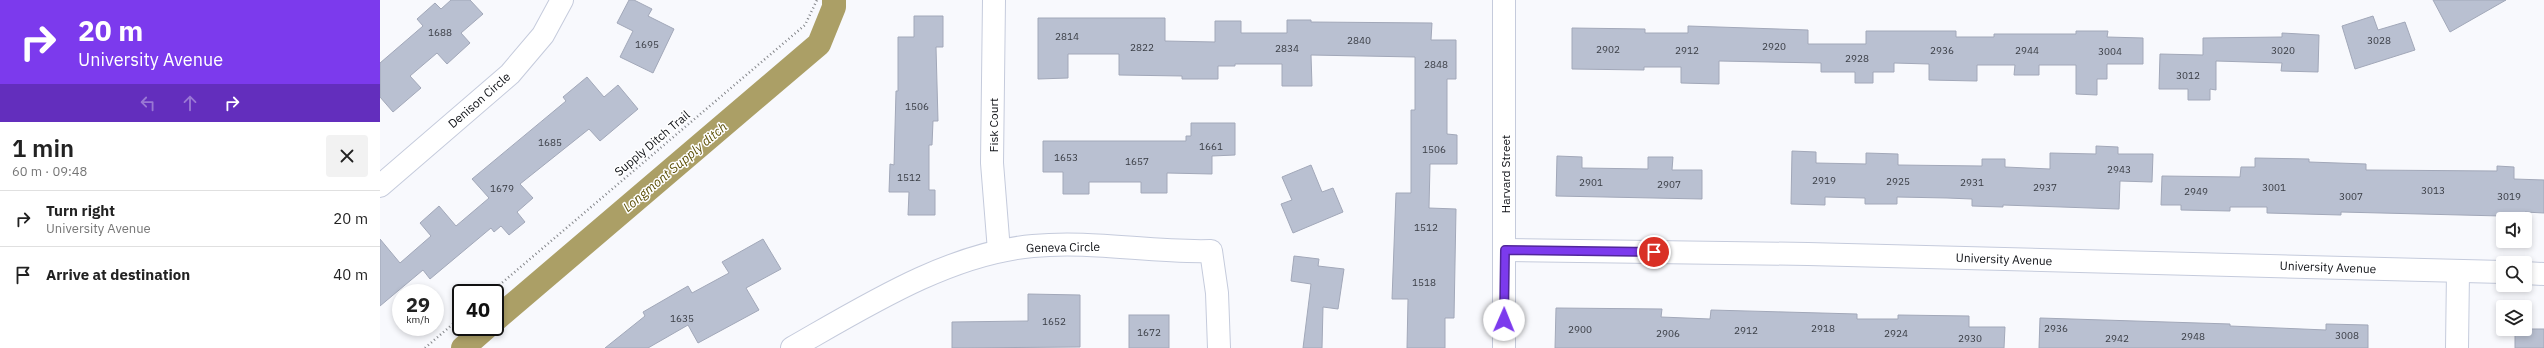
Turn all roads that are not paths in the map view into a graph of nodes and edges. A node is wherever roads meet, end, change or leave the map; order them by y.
1 (562, 0) edge
2 (994, 0) edge
3 (1504, 0) edge
4 (380, 186) edge
5 (1505, 250) junction
6 (999, 251) junction
7 (2458, 271) junction
8 (2496, 272) edge
9 (2532, 273) edge
10 (2544, 274) edge
11 (792, 348) edge
12 (1219, 348) edge
13 (1504, 348) edge
14 (2457, 348) edge

1 - 4 street, Denison Circle
2 - 6 street, Fisk Court
3 - 5 street, Harvard Street
5 - 7 street, University Avenue
5 - 13 street, Harvard Street
6 - 11 street, Geneva Circle
6 - 12 street, Geneva Circle
7 - 8 street, University Avenue
7 - 14 street
9 - 10 street

